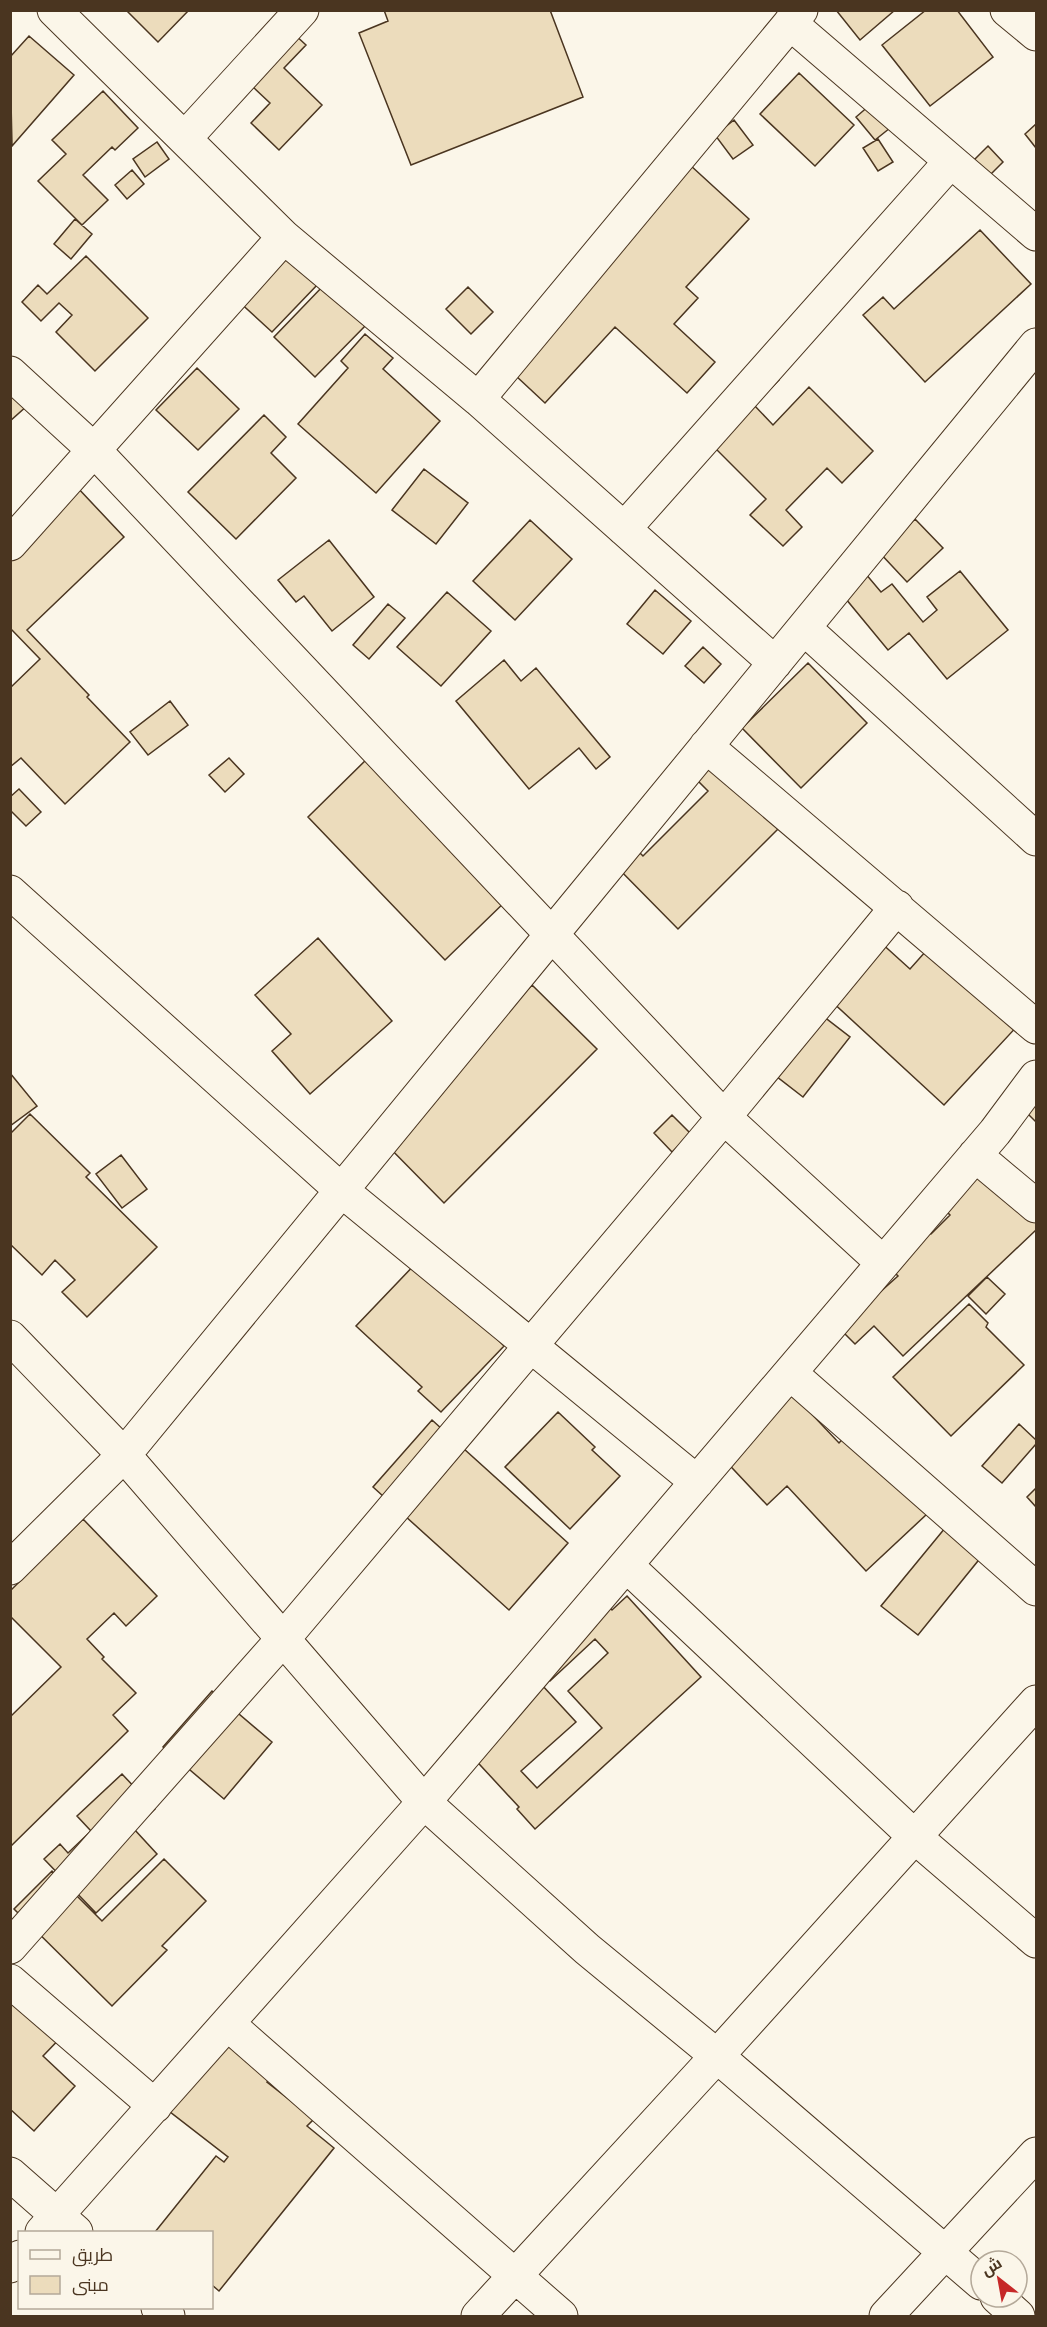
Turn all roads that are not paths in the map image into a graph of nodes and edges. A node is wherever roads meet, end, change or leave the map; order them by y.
1 (54, 10) edge
2 (302, 10) edge
3 (1006, 10) edge
4 (795, 17) edge
5 (1036, 34) edge
6 (185, 138) junction
7 (951, 161) junction
8 (1036, 234) edge
9 (284, 237) junction
10 (1036, 345) edge
11 (10, 373) edge
12 (478, 399) junction
13 (95, 451) junction
14 (624, 529) junction
15 (10, 544) edge
16 (804, 628) junction
17 (776, 663) junction
18 (706, 746) junction
19 (1036, 838) edge
20 (10, 892) edge
21 (897, 907) junction
22 (551, 936) junction
23 (1036, 1027) edge
24 (1036, 1077) edge
25 (724, 1117) junction
26 (975, 1155) junction
27 (341, 1190) junction
28 (1036, 1206) edge
29 (883, 1263) junction
30 (10, 1337) edge
31 (532, 1346) junction
32 (790, 1373) junction
33 (124, 1455) junction
34 (697, 1482) junction
35 (626, 1565) junction
36 (10, 1568) edge
37 (1036, 1589) edge
38 (283, 1639) junction
39 (1036, 1702) edge
40 (424, 1802) junction
41 (915, 1837) junction
42 (1036, 1941) edge
43 (10, 1947) edge
44 (10, 1981) edge
45 (228, 2024) junction
46 (717, 2056) junction
47 (155, 2106) junction
48 (1036, 2154) edge
49 (10, 2174) edge
50 (59, 2227) edge
51 (948, 2252) junction
52 (969, 2272) edge
53 (516, 2276) junction
54 (478, 2316) edge
55 (561, 2316) edge
56 (886, 2316) edge

1 - 6 street
2 - 6 street
3 - 5 street
4 - 7 street
4 - 12 street
6 - 9 street
7 - 8 street
7 - 14 street
9 - 12 street
9 - 13 street
10 - 16 street
11 - 13 street
12 - 14 street
13 - 15 street
13 - 22 street
14 - 17 street
16 - 17 street
16 - 19 street
17 - 18 street
18 - 21 street
18 - 22 street
20 - 27 street
21 - 23 street
21 - 25 street
22 - 25 street
22 - 27 street
24 - 26 street
25 - 29 street
25 - 31 street
26 - 28 street
26 - 29 street
27 - 31 street
27 - 33 street
29 - 32 street
30 - 33 street
31 - 34 street
31 - 38 street
32 - 34 street
32 - 37 street
33 - 36 street
33 - 38 street
34 - 35 street
35 - 40 street
35 - 41 street
38 - 40 street
38 - 43 street
39 - 41 street
40 - 45 street
40 - 46 street
41 - 42 street
41 - 46 street
44 - 47 street
45 - 47 street
45 - 53 street
46 - 51 street
46 - 53 street
47 - 50 street
48 - 51 street
49 - 50 street
51 - 52 street
51 - 56 street
53 - 54 street
53 - 55 street

